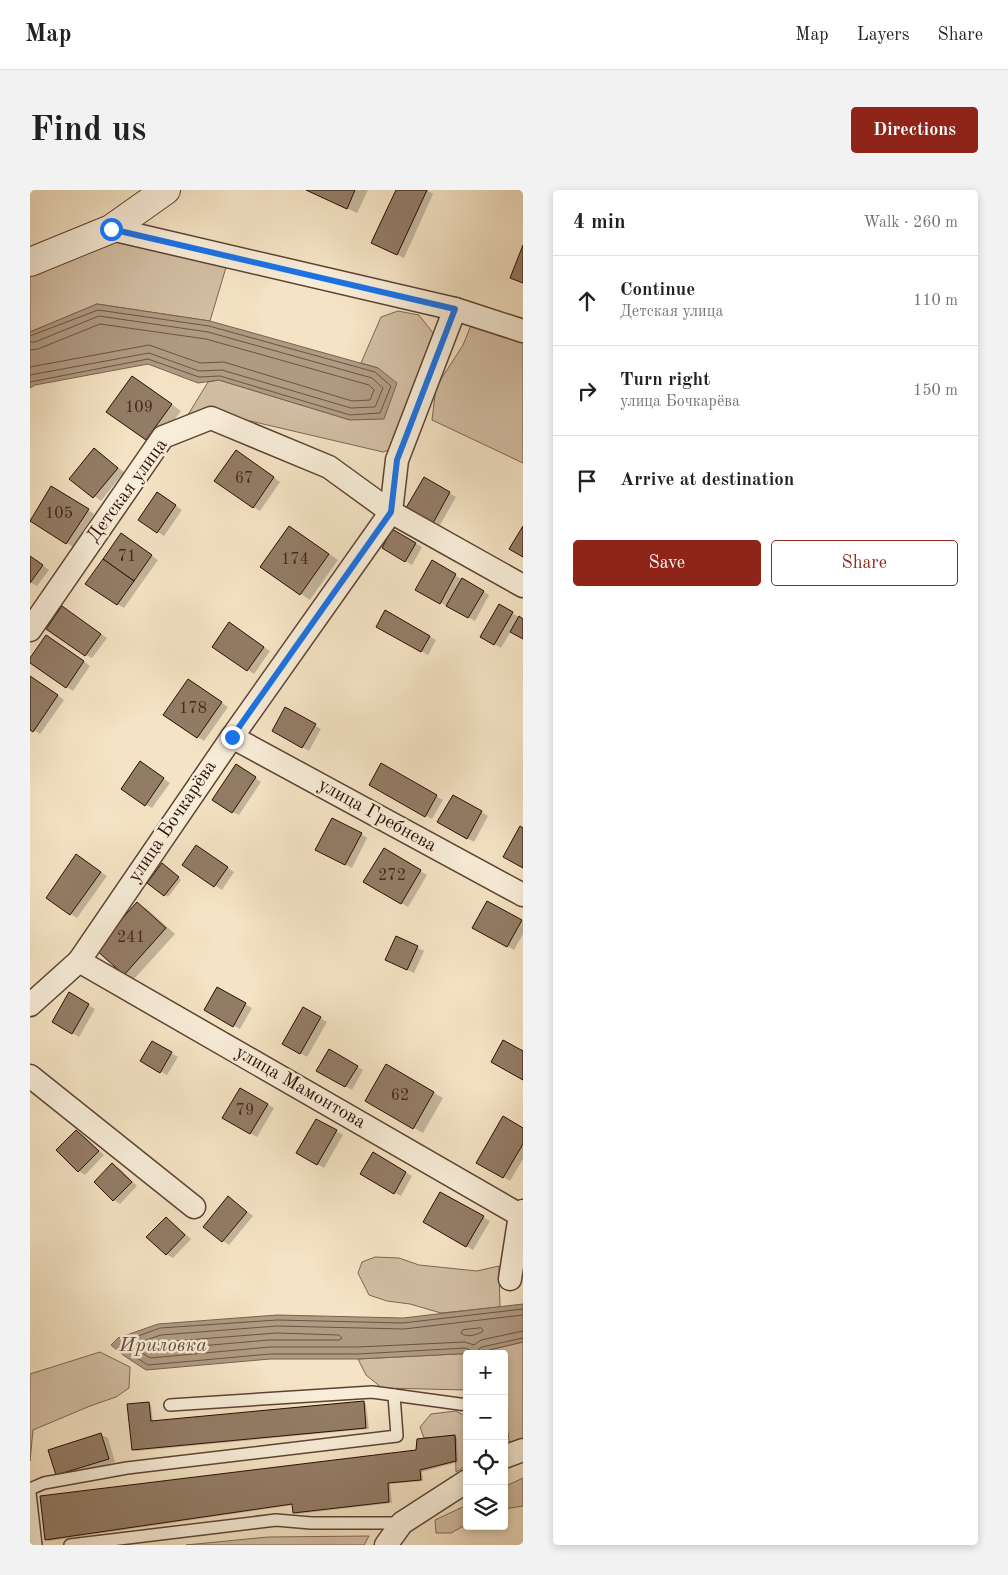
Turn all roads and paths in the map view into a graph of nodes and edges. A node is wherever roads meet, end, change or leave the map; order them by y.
1 (166, 190) edge
2 (111, 229) junction
3 (30, 262) edge
4 (455, 309) junction
5 (523, 331) edge
6 (391, 512) junction
7 (523, 586) edge
8 (30, 630) edge
9 (232, 737) junction
10 (523, 896) edge
11 (79, 961) junction
12 (30, 1005) edge
13 (30, 1076) edge
14 (194, 1208) dead end
15 (522, 1213) edge
16 (510, 1279) dead end
17 (394, 1395) junction
18 (463, 1404) edge
19 (170, 1405) dead end
20 (523, 1450) edge
21 (508, 1456) edge
22 (463, 1484) edge
23 (30, 1491) edge
24 (402, 1523) junction
25 (36, 1545) edge
26 (70, 1545) edge
27 (386, 1545) edge

1 - 2 street
2 - 3 street
2 - 4 street
4 - 5 street
4 - 6 street, улица Бочкарёва
6 - 7 street, Детская улица
6 - 8 street, Детская улица
6 - 9 street, улица Бочкарёва
9 - 10 street, улица Гребнева
9 - 11 street, улица Бочкарёва
11 - 12 street, улица Бочкарёва
11 - 15 street, улица Мамонтова
13 - 14 street
15 - 16 street
17 - 18 lane
17 - 19 lane
17 - 23 lane
20 - 21 street
22 - 24 street
23 - 25 lane
24 - 26 lane
24 - 27 street

